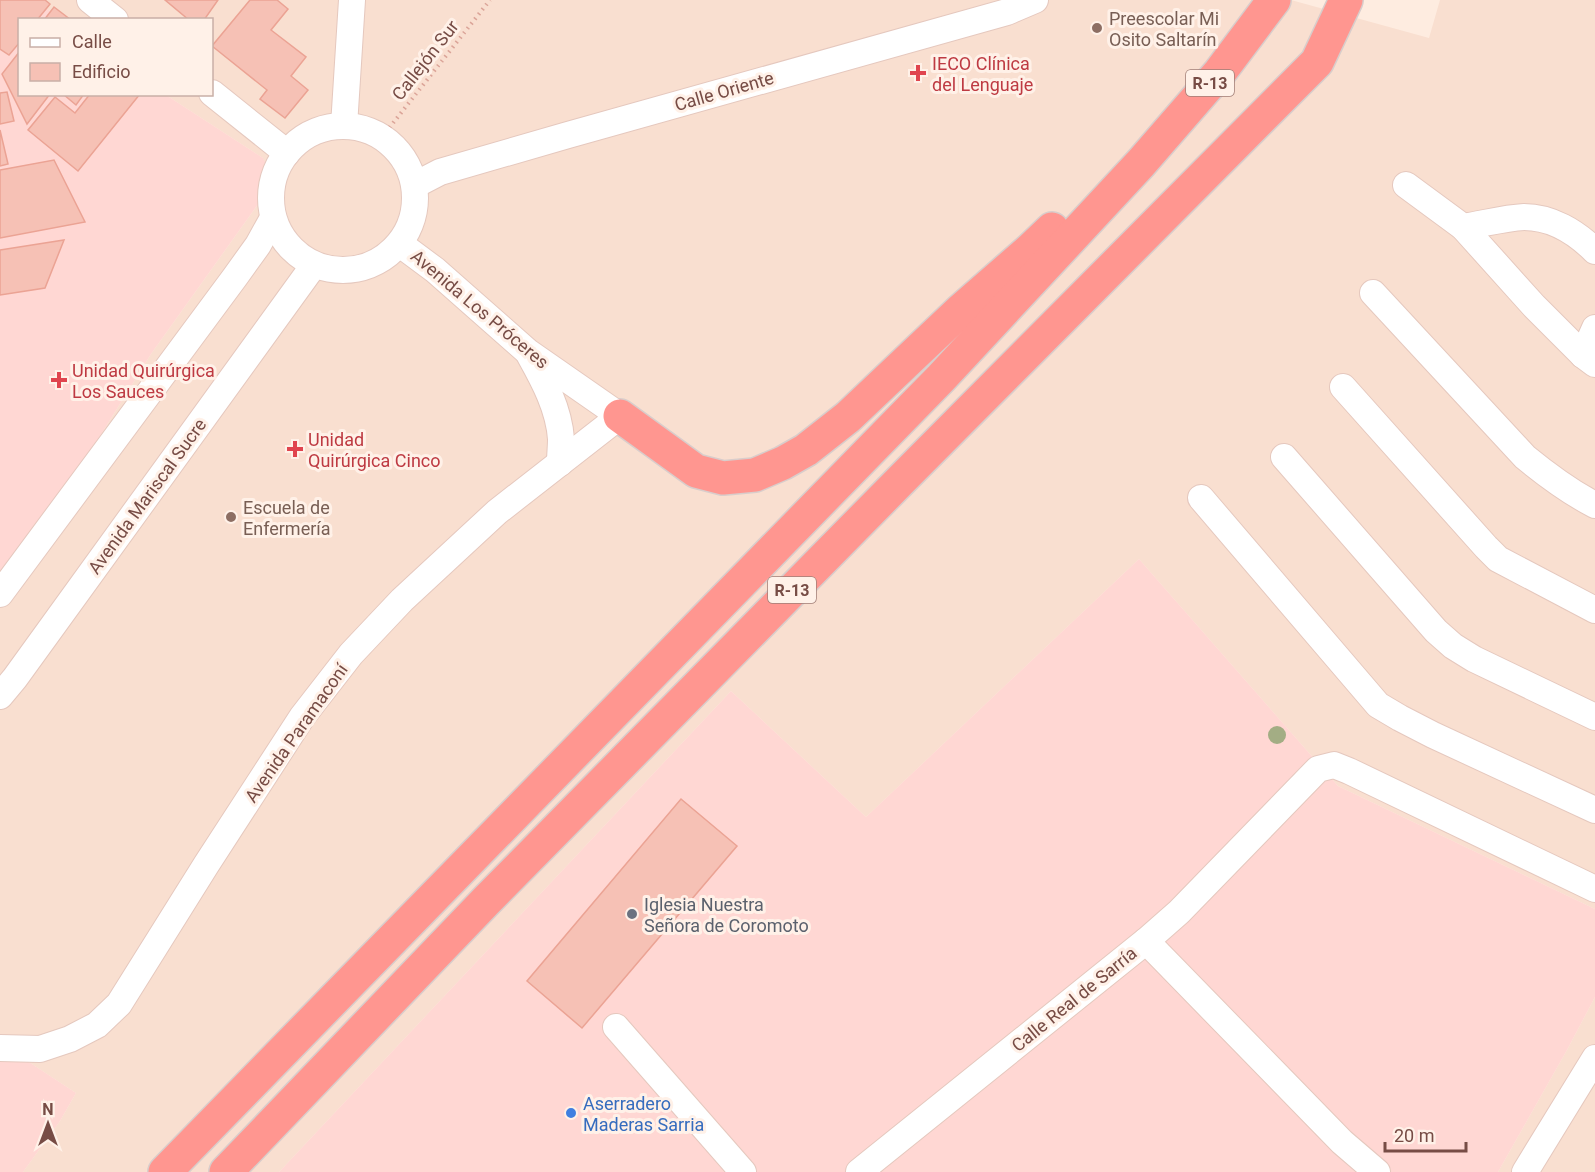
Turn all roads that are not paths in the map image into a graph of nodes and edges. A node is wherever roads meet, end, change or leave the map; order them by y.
1 (90, 0) edge
2 (352, 0) edge
3 (1035, 0) edge
4 (1274, 0) edge
5 (1346, 0) edge
6 (113, 18) edge
7 (213, 94) edge
8 (344, 126) junction
9 (286, 153) junction
10 (1141, 163) junction
11 (415, 184) junction
12 (1406, 185) dead end
13 (273, 218) junction
14 (1463, 227) junction
15 (400, 244) junction
16 (1595, 251) edge
17 (314, 265) junction
18 (1373, 293) dead end
19 (1595, 328) edge
20 (528, 352) junction
21 (1589, 359) edge
22 (1343, 387) dead end
23 (620, 416) junction
24 (1284, 457) dead end
25 (560, 463) junction
26 (1200, 498) dead end
27 (1595, 505) edge
28 (0, 594) edge
29 (1595, 610) edge
30 (5, 679) edge
31 (1595, 717) edge
32 (1595, 810) edge
33 (1595, 889) edge
34 (1146, 941) junction
35 (616, 1027) dead end
36 (0, 1048) edge
37 (1595, 1058) edge
38 (165, 1172) edge
39 (226, 1172) edge
40 (743, 1172) edge
41 (859, 1172) edge
42 (1377, 1172) edge
43 (1525, 1172) edge

1 - 6 street
2 - 8 street
3 - 11 street, Calle Oriente
4 - 10 highway, R-13
5 - 39 highway, R-13
7 - 9 street
8 - 9 street
8 - 11 street
9 - 13 street
10 - 23 highway
10 - 38 highway, R-13
11 - 15 street
12 - 14 street
13 - 17 street
13 - 28 street
14 - 16 street
14 - 21 street
15 - 17 street
15 - 20 street, Avenida Los Próceres
17 - 30 street, Avenida Mariscal Sucre
18 - 27 street
19 - 21 street
20 - 23 street, Avenida Los Próceres
20 - 25 street
22 - 29 street
23 - 25 street, Avenida Paramaconí
24 - 31 street
25 - 36 street, Avenida Paramaconí
26 - 32 street
33 - 34 street
34 - 41 street, Calle Real de Sarría
34 - 42 street, Calle Real de Sarría
35 - 40 street
37 - 43 street

